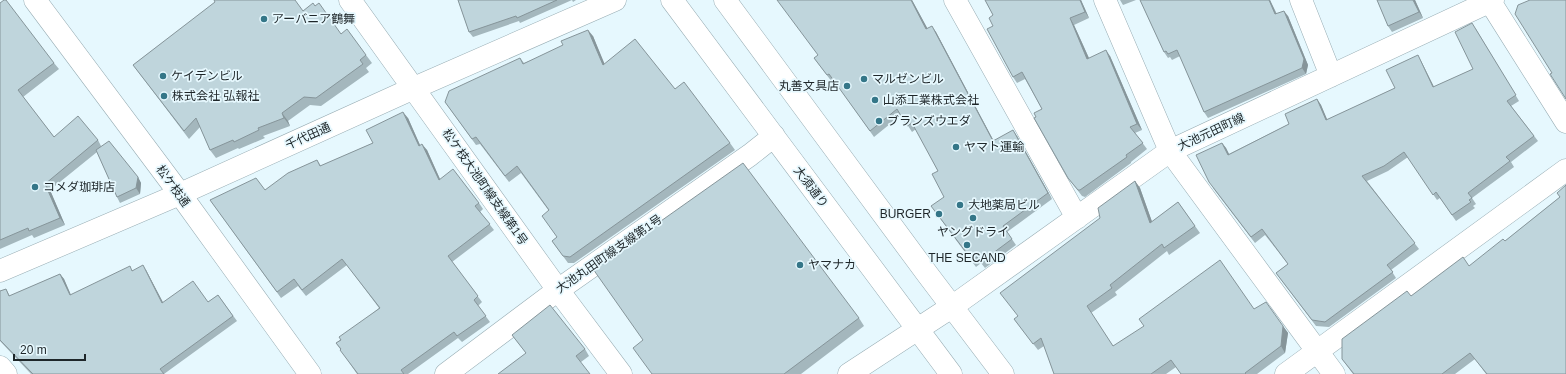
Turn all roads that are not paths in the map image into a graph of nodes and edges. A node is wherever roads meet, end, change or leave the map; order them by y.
1 (35, 0) edge
2 (350, 0) edge
3 (615, 0) edge
4 (672, 0) edge
5 (725, 0) edge
6 (955, 0) edge
7 (1105, 0) edge
8 (1301, 0) edge
9 (1490, 1) edge
10 (1331, 76) junction
11 (414, 88) junction
12 (1566, 122) edge
13 (774, 136) junction
14 (1170, 151) junction
15 (1566, 170) edge
16 (180, 194) junction
17 (1077, 218) junction
18 (0, 271) edge
19 (558, 290) junction
20 (953, 306) junction
21 (918, 330) junction
22 (1317, 352) junction
23 (0, 367) edge
24 (6, 374) edge
25 (310, 374) edge
26 (446, 374) edge
27 (621, 374) edge
28 (849, 374) edge
29 (951, 374) edge
30 (1003, 374) edge
31 (1286, 374) edge
32 (1334, 374) edge

1 - 16 street, 松ケ枝通
2 - 11 street, 松ケ枝大池町線支線第1号
3 - 11 street, 千代田通
4 - 13 street, 大須通り
5 - 20 street
6 - 17 street
7 - 14 street
8 - 10 street
9 - 10 street, 大池元田町線
9 - 12 street
10 - 14 street, 大池元田町線
11 - 16 street, 千代田通
11 - 19 street, 松ケ枝大池町線支線第1号
13 - 19 street, 大池丸田町線支線第1号
13 - 21 street, 大須通り
14 - 17 street, 大池元田町線
14 - 22 street
15 - 22 street
16 - 18 street, 千代田通
16 - 25 street, 松ケ枝通
17 - 20 street, 大池元田町線
19 - 26 street, 大池丸田町線支線第1号
19 - 27 street, 松ケ枝大池町線支線第1号
20 - 21 street, 大池元田町線
20 - 30 street
21 - 28 street, 大池元田町線
21 - 29 street, 大須通り
22 - 31 street
22 - 32 street
23 - 24 street

